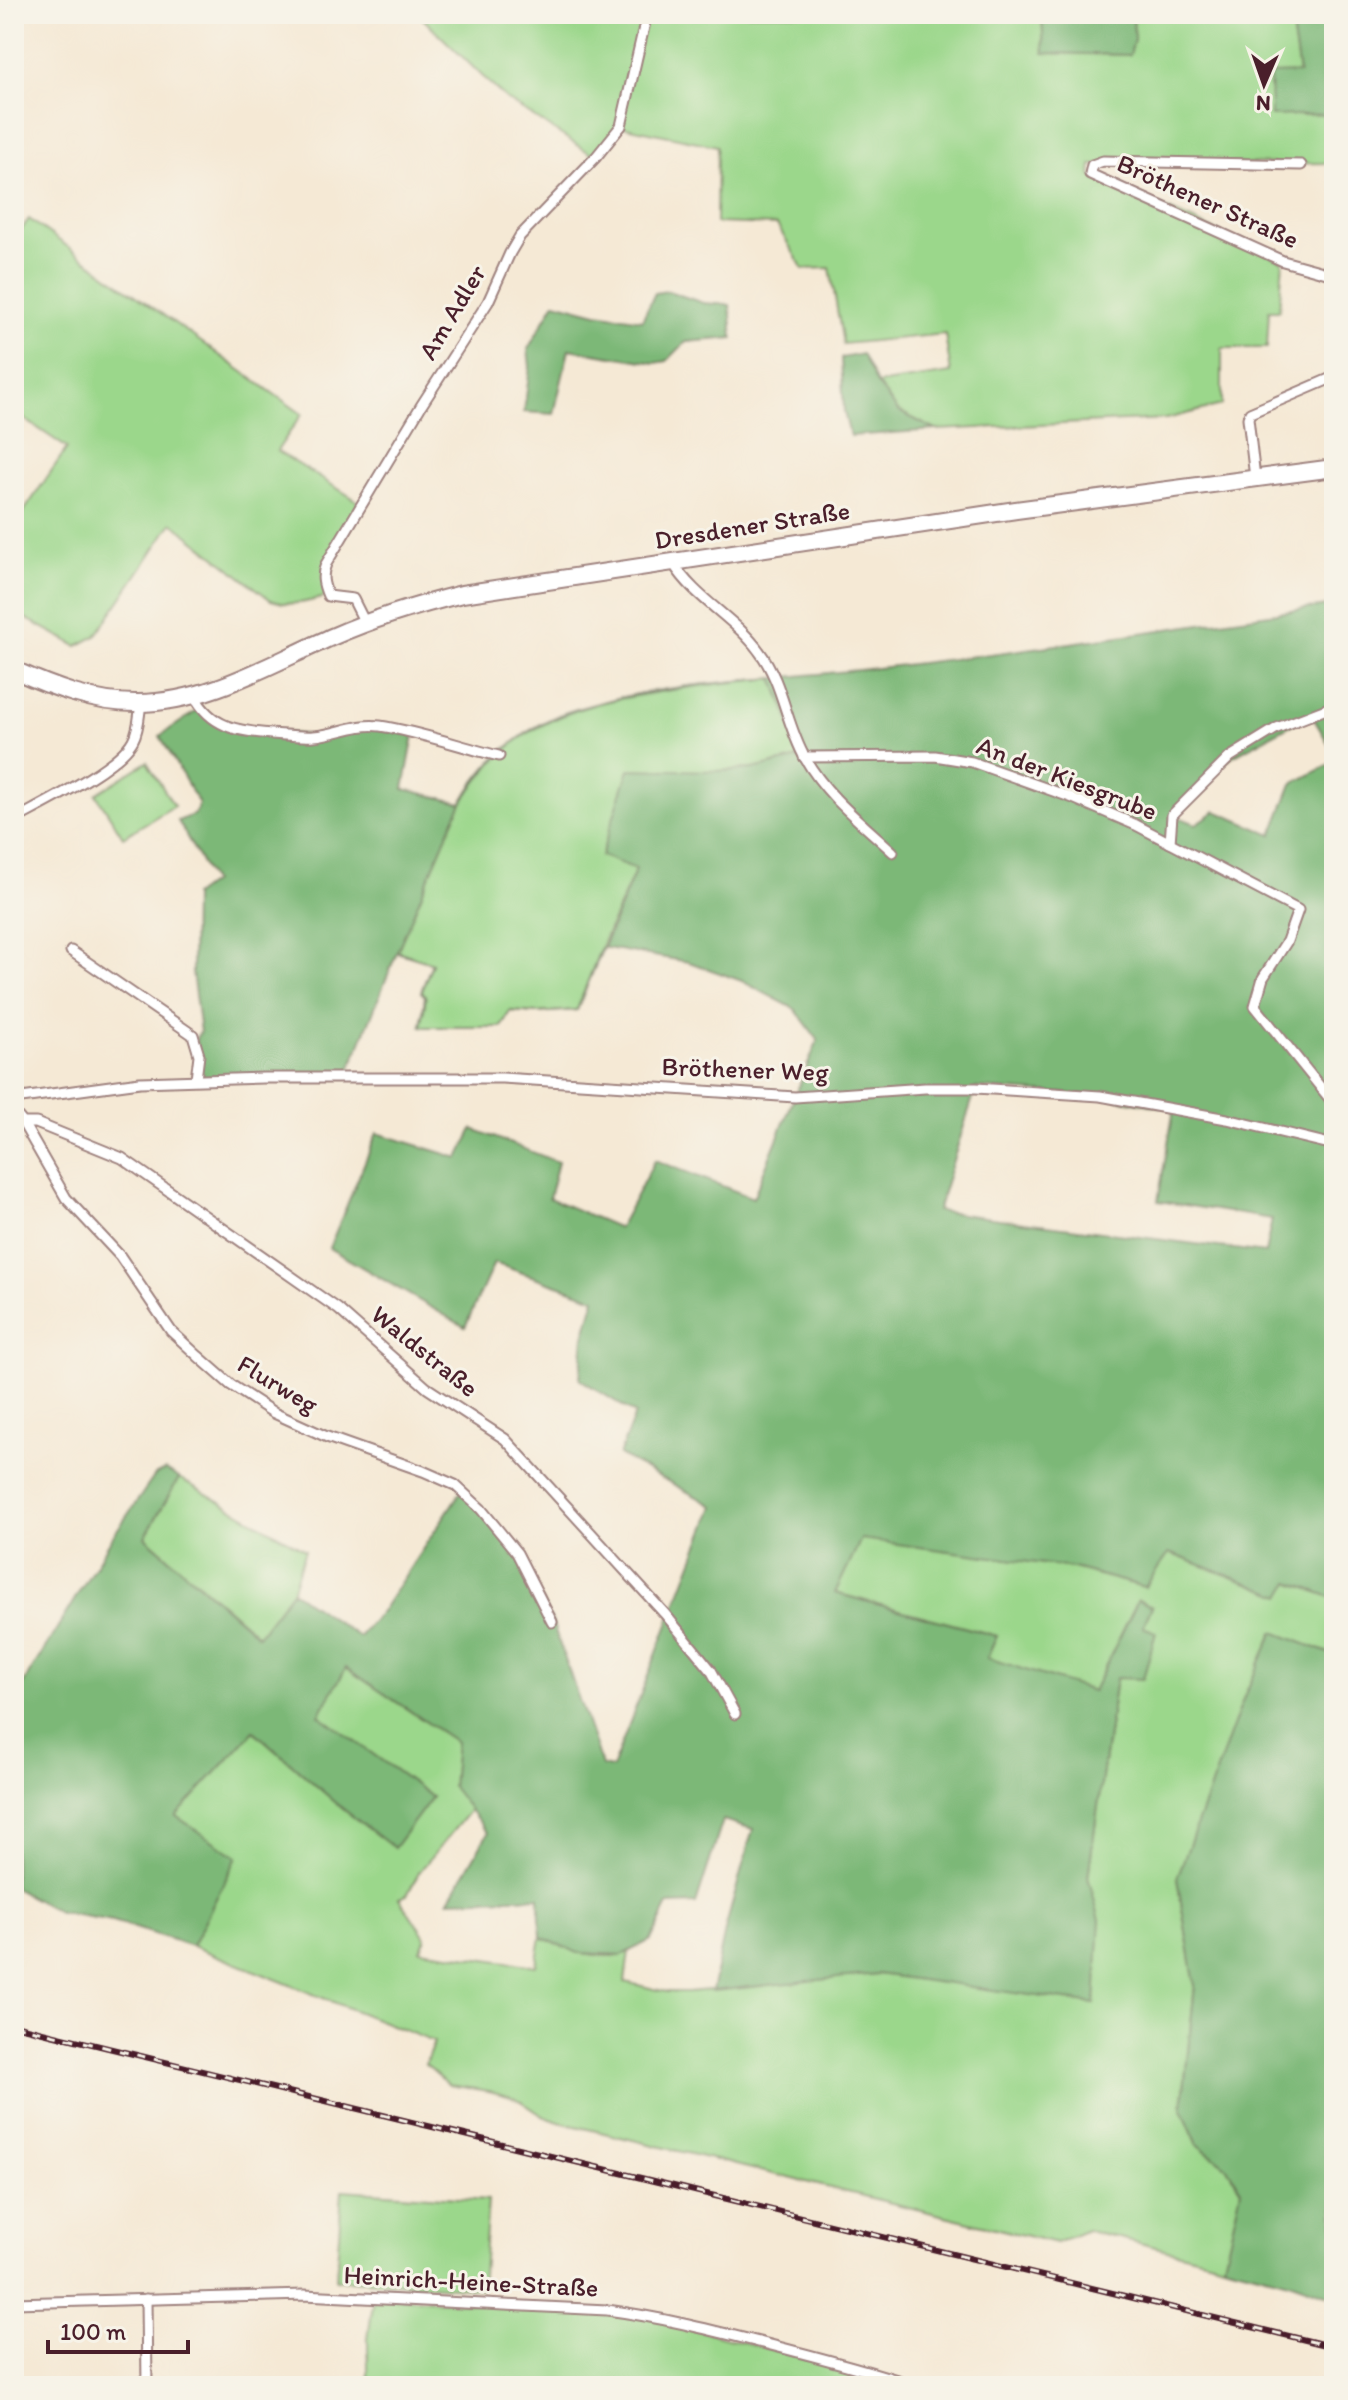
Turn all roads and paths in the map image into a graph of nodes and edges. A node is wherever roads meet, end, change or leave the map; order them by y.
1 (647, 14) edge
2 (1301, 165) dead end
3 (1334, 275) edge
4 (1334, 377) edge
5 (1334, 468) edge
6 (1255, 478) junction
7 (673, 563) junction
8 (365, 623) junction
9 (15, 672) edge
10 (194, 695) junction
11 (141, 703) junction
12 (1334, 706) edge
13 (499, 756) dead end
14 (804, 757) junction
15 (14, 820) edge
16 (1170, 843) junction
17 (893, 852) dead end
18 (71, 951) dead end
19 (196, 1079) junction
20 (14, 1099) edge
21 (1334, 1104) edge
22 (14, 1112) edge
23 (23, 1123) junction
24 (1334, 1145) edge
25 (552, 1622) dead end
26 (735, 1714) dead end
27 (146, 2299) junction
28 (14, 2303) edge
29 (1334, 2382) edge
30 (147, 2386) edge
31 (916, 2386) edge
32 (1324, 2386) edge

1 - 8 street, Am Adler
2 - 3 street, Bröthener Straße
4 - 6 street
5 - 6 main road, Dresdener Straße
6 - 7 main road, Dresdener Straße
7 - 8 main road, Dresdener Straße
7 - 14 street
8 - 10 main road, Dresdener Straße
9 - 11 main road, Dresdener Straße
10 - 11 main road, Dresdener Straße
10 - 13 street
11 - 15 street
12 - 16 street, An der Kiesgrube
14 - 16 street, An der Kiesgrube
14 - 17 street
16 - 21 street, An der Kiesgrube
18 - 19 street
19 - 20 street, Bröthener Weg
19 - 24 street, Bröthener Weg
22 - 23 street
23 - 25 street, Flurweg
23 - 26 street, Waldstraße
27 - 28 street, Heinrich-Heine-Straße
27 - 30 street
27 - 31 street, Heinrich-Heine-Straße
29 - 32 street

